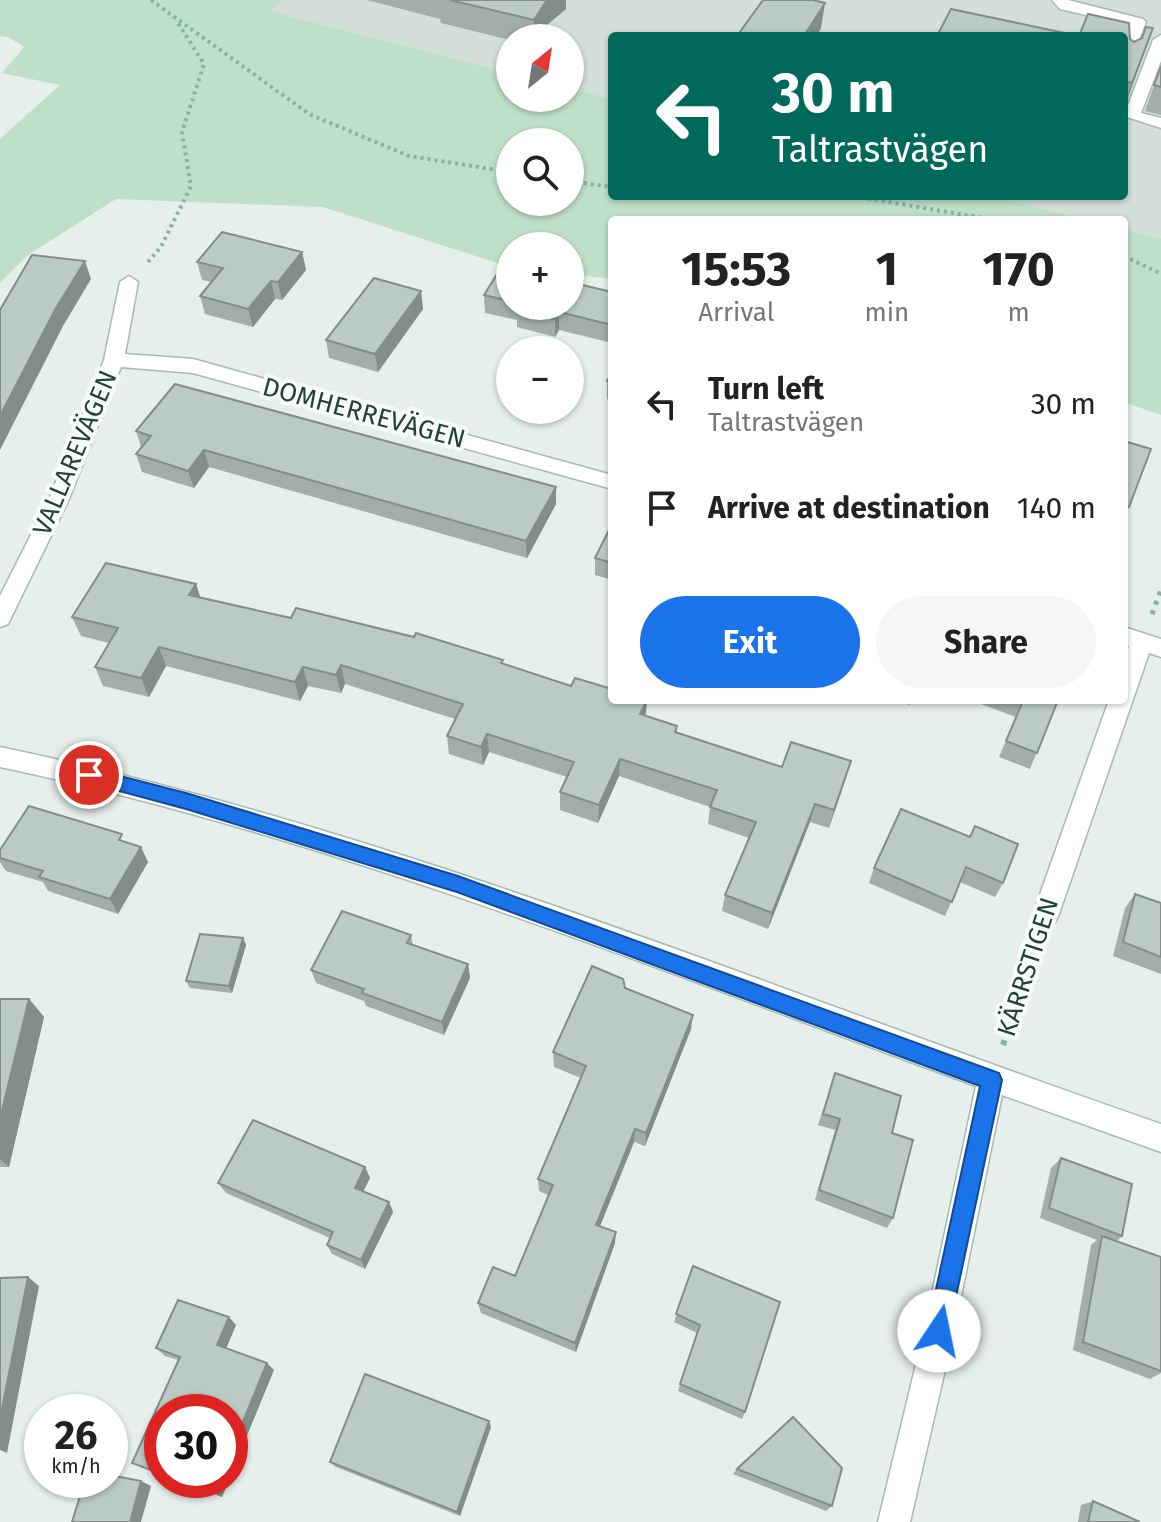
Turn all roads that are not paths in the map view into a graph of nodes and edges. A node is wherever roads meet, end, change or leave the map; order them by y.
1 (1060, 0) edge
2 (1161, 40) edge
3 (1128, 49) edge
4 (1161, 123) edge
5 (129, 282) road end
6 (114, 360) junction
7 (608, 481) edge
8 (0, 618) edge
9 (1142, 642) edge
10 (1128, 681) edge
11 (1120, 704) edge
12 (0, 757) edge
13 (1046, 914) road end
14 (991, 1080) junction
15 (1161, 1138) edge
16 (894, 1522) edge

1 - 3 street
2 - 4 street
5 - 6 street, VALLAREVÄGEN
6 - 7 street, DOMHERREVÄGEN
6 - 8 street, VALLAREVÄGEN
9 - 10 street
11 - 13 street, KÄRRSTIGEN
12 - 14 street
14 - 15 street
14 - 16 street

